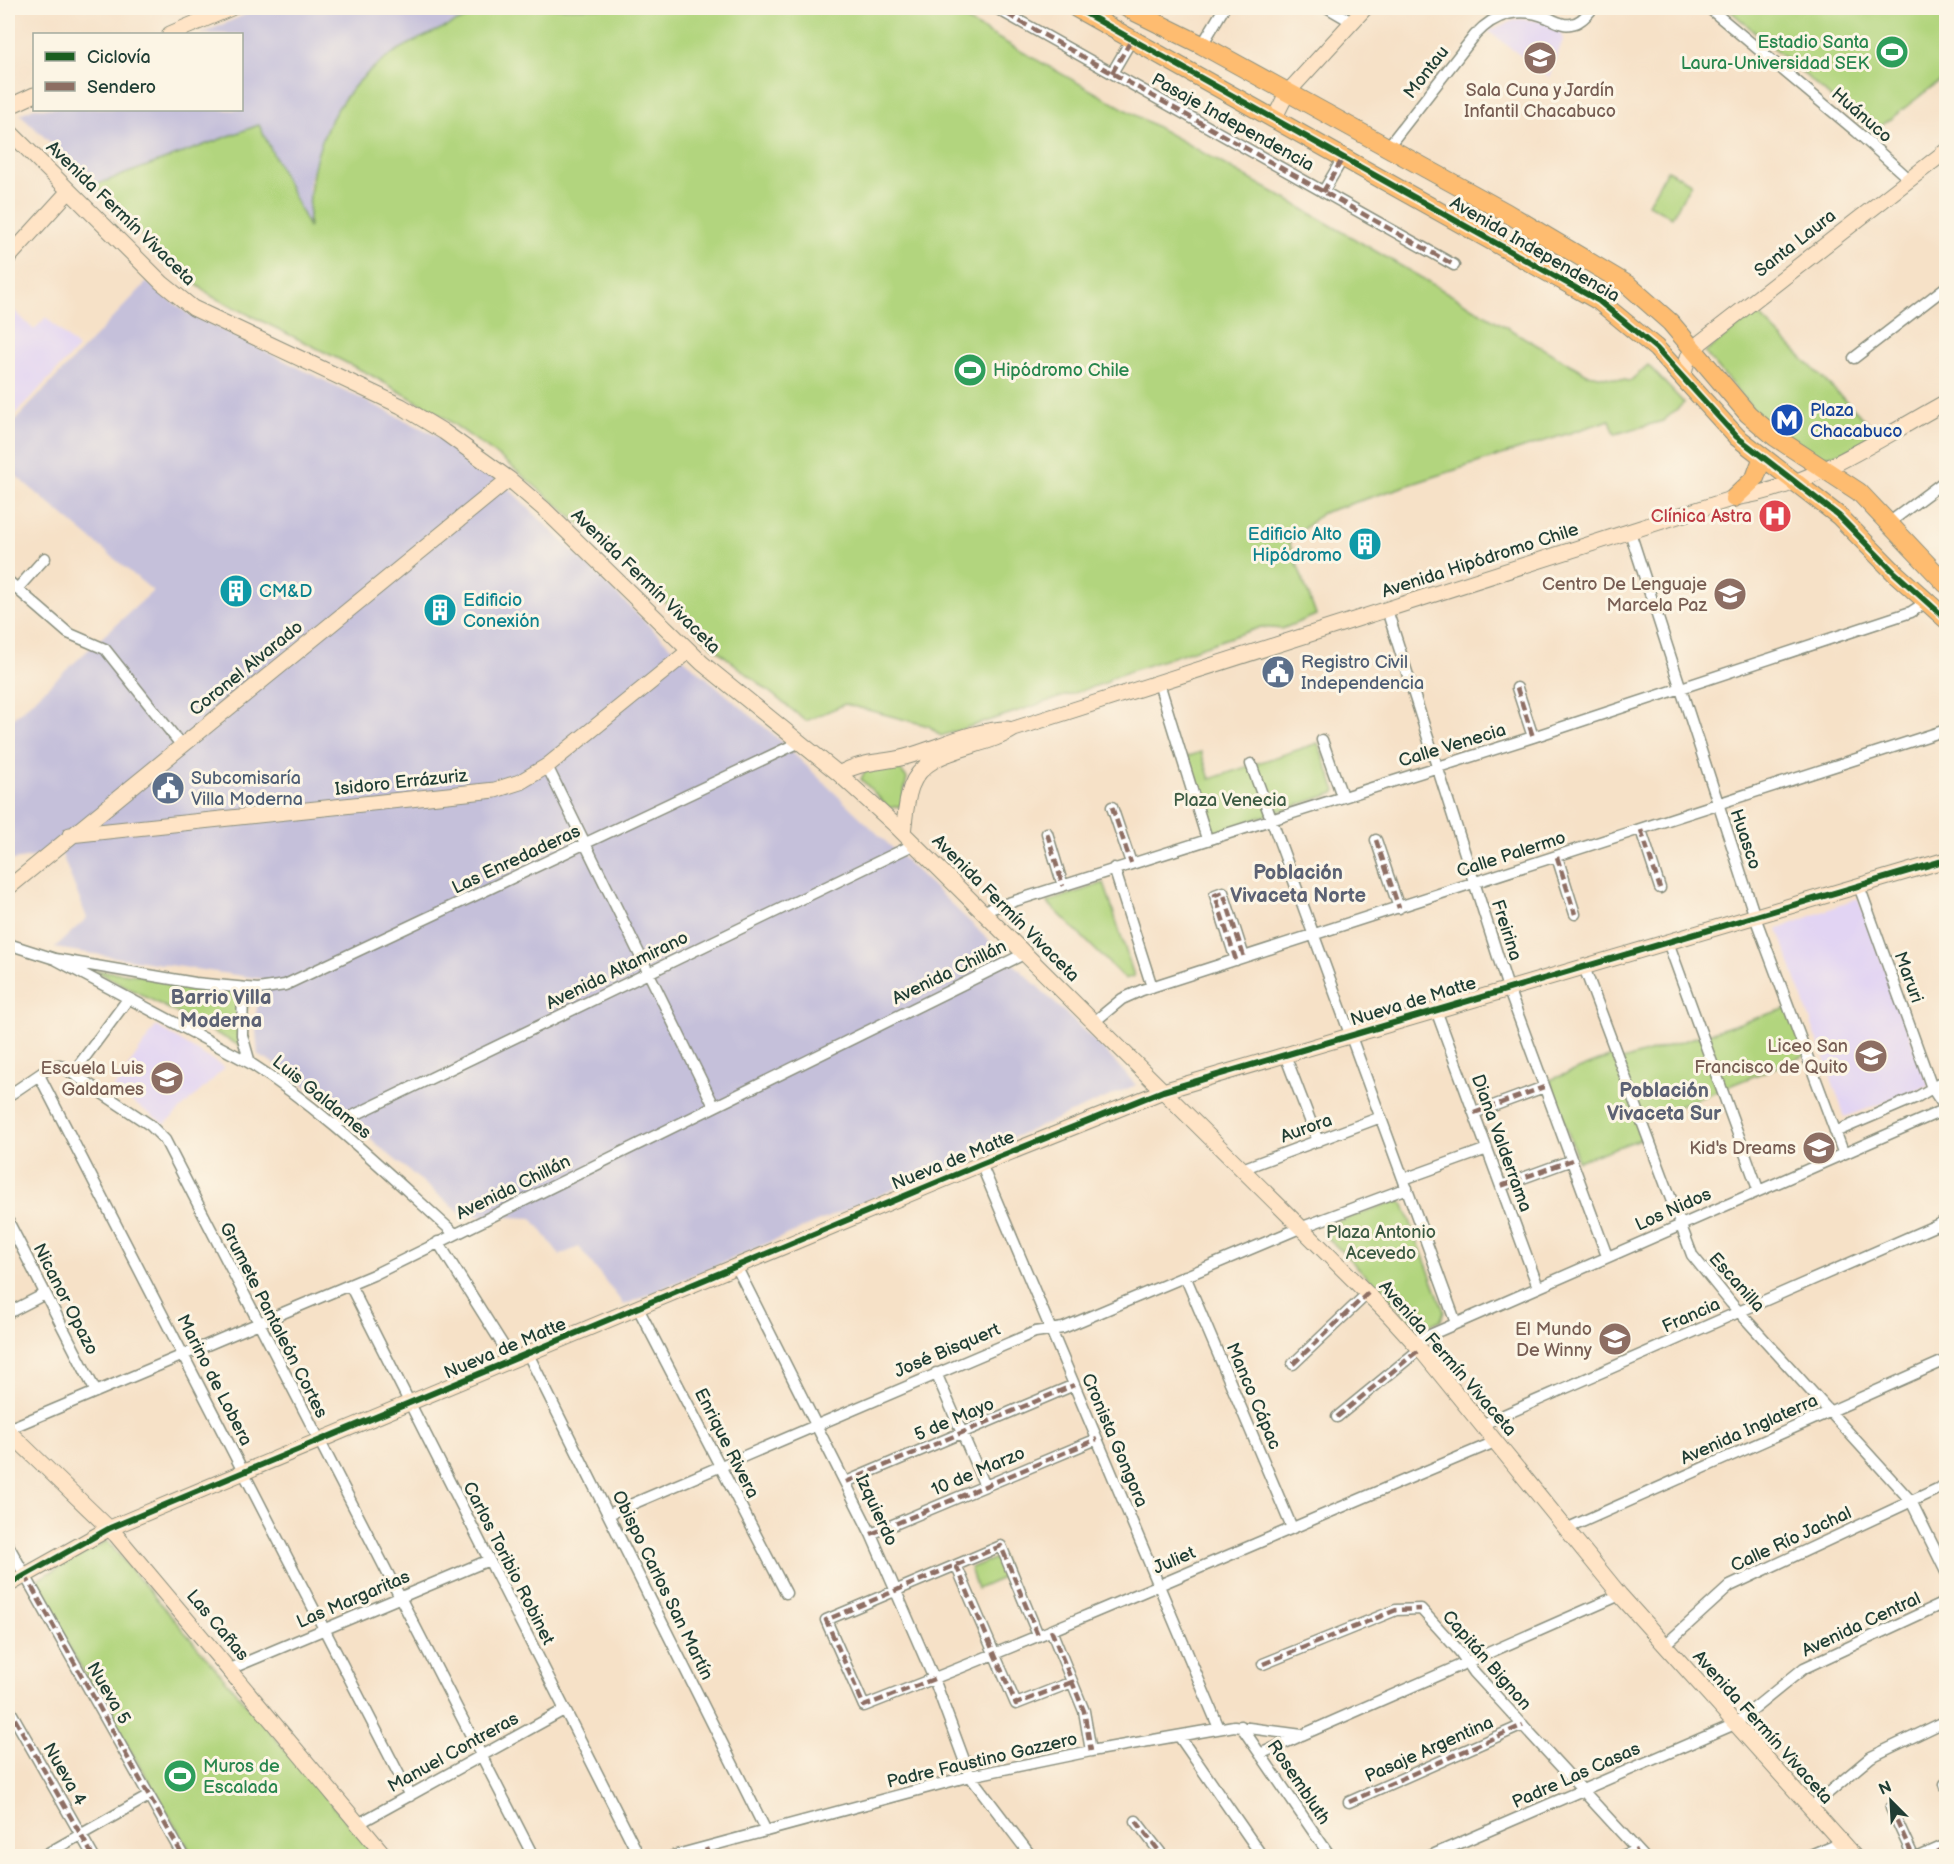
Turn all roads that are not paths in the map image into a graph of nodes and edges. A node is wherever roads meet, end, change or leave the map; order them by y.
1 (231, 8) edge
2 (996, 8) edge
3 (1076, 8) edge
4 (1127, 8) edge
5 (1224, 8) edge
6 (1328, 8) edge
7 (1365, 8) edge
8 (1593, 8) edge
9 (1709, 8) edge
10 (1352, 22) junction
11 (172, 33) edge
12 (1132, 39) junction
13 (1202, 45) junction
14 (1112, 73) junction
15 (1287, 93) junction
16 (33, 95) edge
17 (8, 107) edge
18 (1274, 119) junction
19 (8, 130) edge
20 (1387, 148) junction
21 (1947, 151) edge
22 (1342, 158) junction
23 (1909, 179) junction
24 (69, 191) junction
25 (1323, 192) junction
26 (8, 258) edge
27 (1454, 265) dead end
28 (1947, 287) edge
29 (1693, 349) junction
30 (1854, 358) dead end
31 (1683, 378) junction
32 (1947, 402) edge
33 (1762, 459) junction
34 (1825, 468) junction
35 (509, 478) junction
36 (1947, 480) edge
37 (1793, 482) junction
38 (1734, 498) junction
39 (1890, 522) junction
40 (1630, 532) junction
41 (45, 558) dead end
42 (8, 581) edge
43 (1947, 584) edge
44 (17, 589) junction
45 (1928, 601) junction
46 (1387, 610) junction
47 (1947, 619) edge
48 (689, 651) junction
49 (1159, 683) junction
50 (1516, 688) dead end
51 (1680, 689) junction
52 (1014, 729) junction
53 (1947, 730) edge
54 (1533, 737) junction
55 (1322, 741) dead end
56 (800, 742) junction
57 (182, 746) junction
58 (1251, 764) dead end
59 (547, 766) junction
60 (1437, 767) junction
61 (839, 774) junction
62 (1342, 796) junction
63 (1718, 805) junction
64 (1112, 807) dead end
65 (101, 810) junction
66 (1270, 819) junction
67 (114, 830) junction
68 (1641, 830) junction
69 (903, 833) junction
70 (1047, 833) dead end
71 (70, 836) junction
72 (1207, 840) junction
73 (1376, 840) dead end
74 (585, 844) junction
75 (915, 844) junction
76 (1557, 857) junction
77 (1947, 860) edge
78 (1131, 863) junction
79 (1114, 868) junction
80 (1474, 884) junction
81 (1063, 886) junction
82 (1859, 886) junction
83 (8, 888) edge
84 (1660, 888) dead end
85 (1399, 908) junction
86 (983, 911) junction
87 (1575, 914) dead end
88 (1755, 917) junction
89 (1228, 923) dead end
90 (1313, 936) junction
91 (1668, 942) junction
92 (8, 944) edge
93 (21, 949) junction
94 (8, 950) edge
95 (1024, 954) junction
96 (55, 959) junction
97 (1240, 959) junction
98 (1584, 967) junction
99 (649, 974) junction
100 (1152, 987) junction
101 (243, 988) junction
102 (1508, 988) junction
103 (128, 999) junction
104 (1436, 1010) junction
105 (1094, 1022) junction
106 (1351, 1035) junction
107 (1286, 1055) junction
108 (250, 1063) junction
109 (73, 1073) junction
110 (39, 1075) junction
111 (1947, 1080) edge
112 (1544, 1087) junction
113 (1932, 1088) junction
114 (1163, 1091) junction
115 (8, 1096) edge
116 (714, 1106) junction
117 (1946, 1109) edge
118 (1474, 1113) junction
119 (1381, 1117) junction
120 (334, 1125) junction
121 (1835, 1132) junction
122 (1318, 1141) junction
123 (1487, 1149) junction
124 (1843, 1152) junction
125 (1572, 1160) junction
126 (981, 1164) junction
127 (1242, 1169) junction
128 (1405, 1184) junction
129 (1501, 1186) junction
130 (1758, 1189) junction
131 (8, 1221) edge
132 (1947, 1221) edge
133 (1679, 1224) junction
134 (1300, 1228) junction
135 (455, 1234) junction
136 (438, 1242) junction
137 (1607, 1256) junction
138 (736, 1266) junction
139 (1185, 1276) junction
140 (350, 1286) junction
141 (1538, 1287) junction
142 (1368, 1293) junction
143 (45, 1294) junction
144 (638, 1308) junction
145 (1740, 1311) junction
146 (8, 1313) edge
147 (259, 1323) junction
148 (1456, 1323) junction
149 (1051, 1329) junction
150 (1417, 1346) junction
151 (528, 1354) junction
152 (184, 1355) junction
153 (1947, 1360) edge
154 (513, 1361) junction
155 (1293, 1364) dead end
156 (936, 1372) junction
157 (1074, 1385) junction
158 (96, 1392) junction
159 (410, 1404) junction
160 (1831, 1411) junction
161 (1337, 1417) dead end
162 (816, 1424) junction
163 (1481, 1425) junction
164 (8, 1430) edge
165 (963, 1433) junction
166 (1097, 1439) junction
167 (319, 1441) junction
168 (1495, 1442) junction
169 (720, 1466) junction
170 (244, 1472) junction
171 (846, 1482) junction
172 (1947, 1485) edge
173 (985, 1486) junction
174 (1911, 1501) junction
175 (609, 1514) junction
176 (110, 1528) junction
177 (1292, 1528) junction
178 (1566, 1529) junction
179 (871, 1534) junction
180 (8, 1545) edge
181 (489, 1560) junction
182 (956, 1565) junction
183 (1947, 1572) edge
184 (25, 1575) junction
185 (8, 1585) edge
186 (1159, 1585) junction
187 (896, 1590) junction
188 (786, 1593) dead end
189 (1620, 1595) junction
190 (399, 1598) junction
191 (1947, 1602) edge
192 (324, 1629) junction
193 (1051, 1630) junction
194 (1038, 1635) junction
195 (1664, 1646) junction
196 (994, 1654) junction
197 (1467, 1662) junction
198 (1263, 1664) dead end
199 (231, 1669) junction
200 (934, 1679) junction
201 (1072, 1682) junction
202 (8, 1707) edge
203 (564, 1710) junction
204 (1947, 1721) edge
205 (1735, 1724) junction
206 (1523, 1725) junction
207 (1241, 1726) junction
208 (1220, 1728) junction
209 (1302, 1735) junction
210 (1179, 1736) junction
211 (1091, 1751) junction
212 (1260, 1754) junction
213 (481, 1756) junction
214 (970, 1776) junction
215 (1582, 1790) junction
216 (149, 1796) junction
217 (410, 1796) junction
218 (1349, 1802) dead end
219 (1810, 1808) junction
220 (1891, 1808) dead end
221 (1136, 1821) dead end
222 (358, 1824) junction
223 (766, 1832) junction
224 (81, 1835) junction
225 (1841, 1842) junction
226 (1942, 1850) edge
227 (707, 1852) edge
228 (1640, 1853) edge
229 (43, 1857) edge
230 (93, 1857) edge
231 (183, 1857) edge
232 (386, 1857) edge
233 (533, 1857) edge
234 (639, 1857) edge
235 (673, 1857) edge
236 (1031, 1857) edge
237 (1163, 1857) edge
238 (1262, 1857) edge
239 (1329, 1857) edge
240 (1430, 1857) edge
241 (1622, 1857) edge
242 (1808, 1857) edge
243 (1854, 1857) edge
244 (1913, 1857) edge
245 (1921, 1857) edge

1 - 11 street
2 - 14 street, Pasaje Independencia
3 - 12 main road, Avenida Independencia
4 - 13 main road, Avenida Independencia
5 - 13 street
6 - 10 street
7 - 10 street
8 - 20 street, Montau
9 - 23 street, Huánuco
10 - 15 street
12 - 14 street
12 - 18 main road, Avenida Independencia
13 - 15 main road, Avenida Independencia
14 - 25 street, Pasaje Independencia
15 - 18 street
15 - 20 main road, Avenida Independencia
16 - 17 street
18 - 22 main road, Avenida Independencia
19 - 24 street, Avenida Fermín Vivaceta
20 - 29 main road, Avenida Independencia
21 - 23 street, Santa Laura
22 - 25 street
22 - 31 main road, Avenida Independencia
23 - 29 street, Santa Laura
24 - 26 street
24 - 35 street, Avenida Fermín Vivaceta
25 - 27 street, Pasaje Independencia
28 - 30 street
29 - 31 street
29 - 34 main road, Avenida Independencia
31 - 33 main road, Avenida Independencia
32 - 34 street, Avenida Hipódromo Chile
33 - 37 main road, Avenida Independencia
33 - 38 main road
34 - 37 street, Avenida Hipódromo Chile
34 - 39 main road, Avenida Independencia
35 - 48 street, Avenida Fermín Vivaceta
35 - 57 street, Coronel Alvarado
36 - 39 street
37 - 38 street, Avenida Hipódromo Chile
37 - 45 main road, Avenida Independencia
38 - 40 street, Avenida Hipódromo Chile
39 - 43 main road, Avenida Independencia
40 - 46 street, Avenida Hipódromo Chile
40 - 51 street, Huasco
41 - 44 street
42 - 44 street
44 - 57 street
45 - 47 main road, Avenida Independencia
45 - 51 street, Calle Venecia
46 - 49 street, Avenida Hipódromo Chile
46 - 60 street, Freirina
48 - 56 street, Avenida Fermín Vivaceta
48 - 59 street, Isidoro Errázuriz
49 - 52 street, Avenida Hipódromo Chile
49 - 72 street
50 - 54 street
51 - 54 street, Calle Venecia
51 - 63 street, Huasco
52 - 61 street, Avenida Hipódromo Chile
52 - 69 street, Avenida Hipódromo Chile
53 - 63 street, Calle Palermo
54 - 60 street, Calle Venecia
55 - 62 street
56 - 61 street, Avenida Fermín Vivaceta
56 - 74 street, Las Enredaderas
57 - 65 street, Coronel Alvarado
58 - 66 street
59 - 67 street, Isidoro Errázuriz
59 - 74 street
60 - 62 street, Calle Venecia
60 - 80 street, Freirina
61 - 69 street, Avenida Fermín Vivaceta
62 - 66 street, Calle Venecia
63 - 68 street, Calle Palermo
63 - 88 street, Huasco
64 - 78 street
65 - 67 street
65 - 71 street, Coronel Alvarado
66 - 72 street, Calle Venecia
66 - 90 street
67 - 71 street, Isidoro Errázuriz
68 - 76 street, Calle Palermo
68 - 84 street
69 - 75 street, Avenida Fermín Vivaceta
70 - 81 street
71 - 83 street, Coronel Alvarado
72 - 78 street, Calle Venecia
73 - 85 street
74 - 99 street
74 - 101 street, Las Enredaderas
75 - 86 street, Avenida Fermín Vivaceta
75 - 99 street, Avenida Altamirano
76 - 80 street, Calle Palermo
76 - 87 street
77 - 82 street, Nueva de Matte
78 - 79 street, Calle Venecia
79 - 81 street, Calle Venecia
79 - 100 street
80 - 85 street, Calle Palermo
80 - 102 street, Freirina
81 - 86 street, Calle Venecia
82 - 88 street, Nueva de Matte
82 - 113 street, Maruri
85 - 90 street, Calle Palermo
86 - 95 street, Avenida Fermín Vivaceta
88 - 91 street, Nueva de Matte
88 - 121 street, Huasco
89 - 97 street
90 - 97 street, Calle Palermo
90 - 106 street
91 - 98 street, Nueva de Matte
91 - 130 street
92 - 93 street, Luis Galdames
93 - 94 street, Luis Galdames
93 - 96 street, Luis Galdames
95 - 105 street, Avenida Fermín Vivaceta
95 - 116 street, Avenida Chillán
96 - 101 street, Las Enredaderas
96 - 103 street, Luis Galdames
97 - 100 street, Calle Palermo
98 - 102 street, Nueva de Matte
98 - 133 street, Escanilla
99 - 116 street
99 - 120 street, Avenida Altamirano
100 - 105 street, Calle Palermo
101 - 108 street
102 - 104 street, Nueva de Matte
102 - 112 street, Freirina
103 - 108 street, Luis Galdames
103 - 109 street
104 - 106 street, Nueva de Matte
104 - 118 street, Diana Valderrama
105 - 114 street, Avenida Fermín Vivaceta
106 - 107 street, Nueva de Matte
106 - 119 street
107 - 114 street, Nueva de Matte
107 - 122 street
108 - 120 street, Luis Galdames
109 - 110 street, Grumete Pantaleón Cortes
109 - 147 street, Grumete Pantaleón Cortes
110 - 115 street
110 - 152 street, Marino de Lobera
111 - 113 street
112 - 118 street
112 - 125 street, Freirina
113 - 117 street, Maruri
113 - 121 street
114 - 126 street, Nueva de Matte
114 - 127 street, Avenida Fermín Vivaceta
116 - 135 street, Avenida Chillán
117 - 124 street, Los Nidos
118 - 123 street, Diana Valderrama
119 - 122 street, Aurora
119 - 128 street
120 - 135 street, Luis Galdames
121 - 124 street, Huasco
122 - 127 street, Aurora
123 - 128 street, José Bisquert
123 - 129 street, Diana Valderrama
124 - 130 street, Los Nidos
125 - 129 street
125 - 137 street, Freirina
126 - 138 street, Nueva de Matte
126 - 149 street, Cronista Gongora
127 - 134 street, Avenida Fermín Vivaceta
128 - 134 street, José Bisquert
128 - 148 street
129 - 141 street, Diana Valderrama
130 - 133 street, Los Nidos
131 - 143 street, Nicanor Opazo
132 - 145 street, Francia
133 - 137 street, Los Nidos
133 - 145 street, Escanilla
134 - 139 street, José Bisquert
134 - 142 street, Avenida Fermín Vivaceta
135 - 136 street, Avenida Chillán
136 - 140 street, Avenida Chillán
136 - 154 street
137 - 141 street, Los Nidos
138 - 144 street, Nueva de Matte
138 - 162 street, Izquierdo
139 - 149 street, José Bisquert
139 - 177 street, Manco Cápac
140 - 147 street, Avenida Chillán
140 - 159 street, Carlos Toribio Robinet
141 - 148 street, Los Nidos
142 - 150 street, Avenida Fermín Vivaceta
142 - 155 street
143 - 146 street
143 - 158 street, Nicanor Opazo
144 - 151 street, Nueva de Matte
144 - 169 street, Enrique Rivera
145 - 160 street, Escanilla
145 - 163 street, Francia
147 - 152 street, Avenida Chillán
147 - 167 street, Grumete Pantaleón Cortes
148 - 150 street, Los Nidos
149 - 156 street, José Bisquert
149 - 157 street, Cronista Gongora
150 - 161 street, Los Nidos
150 - 163 street, Avenida Fermín Vivaceta
151 - 154 street, Nueva de Matte
151 - 175 street, Obispo Carlos San Martín
152 - 158 street, Avenida Chillán
152 - 170 street, Marino de Lobera
153 - 160 street, Avenida Inglaterra
154 - 159 street, Nueva de Matte
156 - 162 street, José Bisquert
156 - 165 street
157 - 165 street, 5 de Mayo
157 - 166 street, Cronista Gongora
158 - 164 street, Avenida Chillán
159 - 167 street, Nueva de Matte
159 - 181 street, Carlos Toribio Robinet
160 - 174 street, Escanilla
160 - 178 street, Avenida Inglaterra
162 - 169 street, José Bisquert
162 - 171 street, Izquierdo
163 - 168 street, Avenida Fermín Vivaceta
164 - 176 street, Las Cañas
165 - 171 street, 5 de Mayo
165 - 173 street
166 - 173 street, 10 de Marzo
166 - 186 street, Cronista Gongora
167 - 170 street, Nueva de Matte
167 - 190 street, Grumete Pantaleón Cortes
168 - 177 street, Juliet
168 - 178 street, Avenida Fermín Vivaceta
169 - 175 street, José Bisquert
169 - 188 street, Enrique Rivera
170 - 176 street, Nueva de Matte
170 - 192 street, Marino de Lobera
171 - 179 street, Izquierdo
172 - 174 street, Calle Río Jachal
173 - 179 street, 10 de Marzo
174 - 183 street, Escanilla
174 - 195 street, Calle Río Jachal
175 - 223 street, Obispo Carlos San Martín
176 - 184 street, Nueva de Matte
176 - 199 street, Las Cañas
177 - 186 street, Juliet
178 - 189 street, Avenida Fermín Vivaceta
179 - 187 street, Izquierdo
180 - 184 street, Nueva 5
181 - 190 street, Las Margaritas
181 - 203 street, Carlos Toribio Robinet
182 - 187 street
182 - 194 street
182 - 196 street
184 - 185 street, Nueva de Matte
184 - 216 street, Nueva 5
186 - 193 street, Juliet
186 - 208 street, Cronista Gongora
187 - 200 street, Izquierdo
187 - 200 street, Juliet
189 - 195 street, Avenida Fermín Vivaceta
189 - 197 street, Padre Faustino Gazzero
190 - 192 street, Las Margaritas
190 - 213 street, Grumete Pantaleón Cortes
191 - 205 street, Avenida Central
192 - 199 street, Las Margaritas
192 - 217 street, Marino de Lobera
193 - 194 street, Juliet
193 - 201 street
194 - 196 street, Juliet
195 - 205 street, Avenida Fermín Vivaceta
196 - 200 street, Juliet
196 - 201 street
197 - 198 street, Capitán Bignon
197 - 206 street, Capitán Bignon
197 - 209 street, Padre Faustino Gazzero
199 - 222 street, Las Cañas
200 - 214 street, Izquierdo
201 - 211 street
202 - 224 street, Nueva 4
203 - 213 street, Manuel Contreras
203 - 234 street, Carlos Toribio Robinet
204 - 219 street
205 - 215 street, Padre Las Casas
205 - 219 street, Avenida Fermín Vivaceta
206 - 215 street, Capitán Bignon
206 - 218 street, Pasaje Argentina
207 - 208 street, Padre Faustino Gazzero
207 - 209 street, Padre Faustino Gazzero
207 - 212 street, Rosembluth
208 - 210 street, Padre Faustino Gazzero
209 - 212 street, Padre Faustino Gazzero
210 - 211 street, Padre Faustino Gazzero
210 - 238 street
211 - 214 street, Padre Faustino Gazzero
212 - 239 street, Rosembluth
213 - 217 street, Manuel Contreras
213 - 233 street, Grumete Pantaleón Cortes
214 - 223 street, Padre Faustino Gazzero
214 - 236 street, Izquierdo
215 - 228 street, Capitán Bignon
215 - 240 street, Padre Las Casas
216 - 224 street
216 - 231 street, Nueva 5
217 - 222 street, Manuel Contreras
219 - 225 street, Avenida Fermín Vivaceta
220 - 244 street
221 - 237 street
222 - 232 street, Las Cañas
223 - 227 street, Padre Faustino Gazzero
224 - 229 street
224 - 230 street, Nueva 4
225 - 242 street
225 - 243 street, Avenida Fermín Vivaceta
226 - 245 street
227 - 235 street, Padre Faustino Gazzero
228 - 241 street

